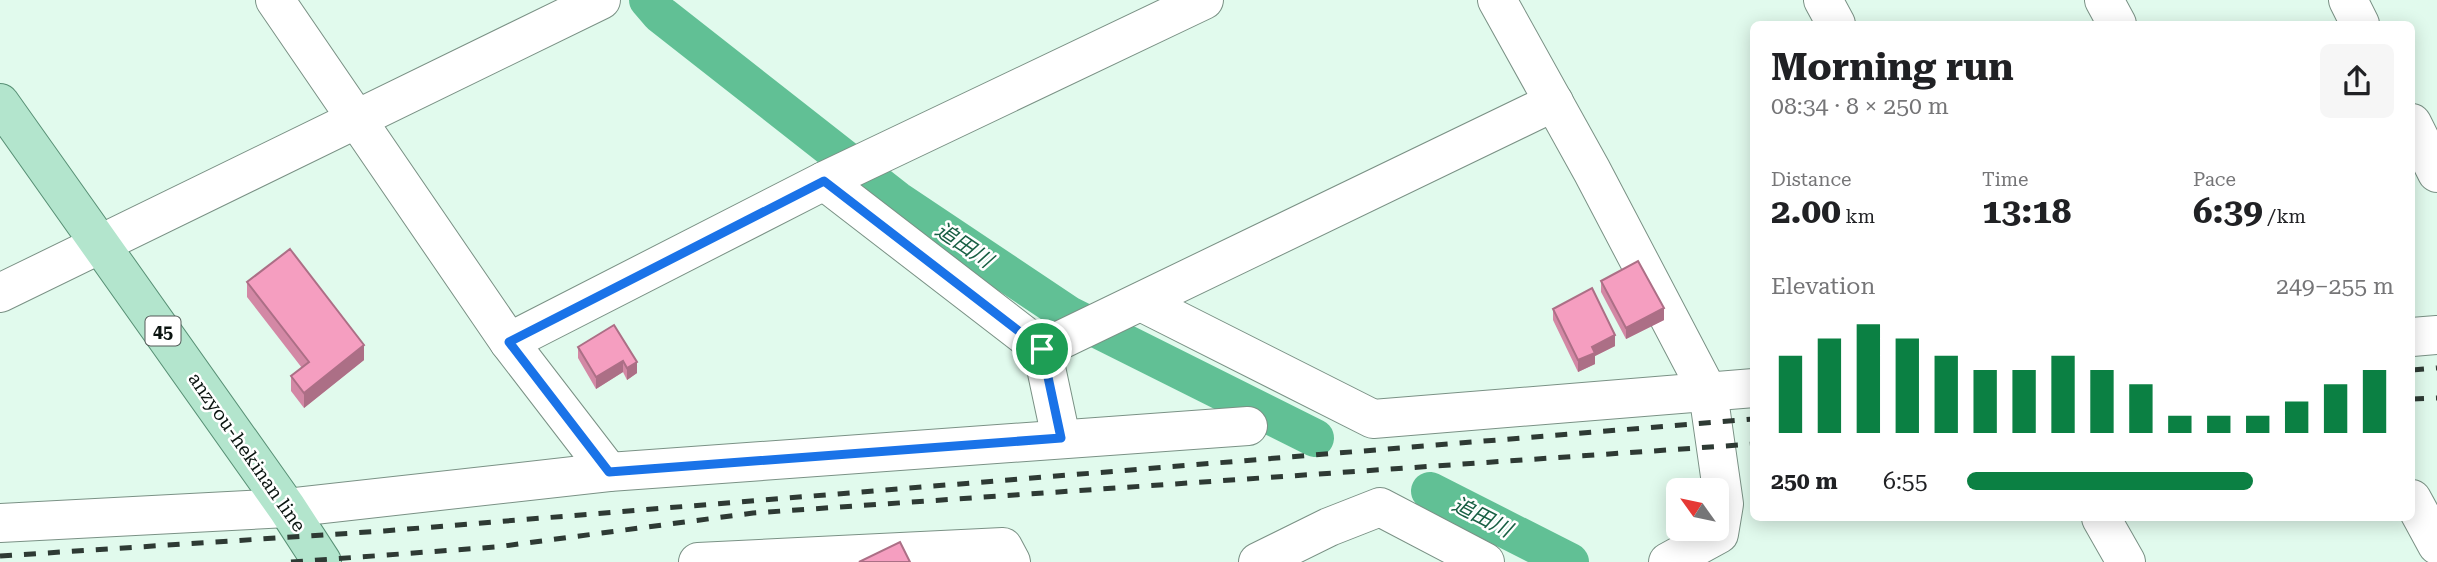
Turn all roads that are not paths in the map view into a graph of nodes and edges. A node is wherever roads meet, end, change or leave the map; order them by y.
1 (275, 0) edge
2 (601, 0) edge
3 (1204, 0) edge
4 (1497, 0) edge
5 (1823, 0) edge
6 (2104, 0) edge
7 (2347, 0) edge
8 (1834, 21) edge
9 (2114, 21) edge
10 (2358, 21) edge
11 (1554, 102) junction
12 (0, 103) edge
13 (358, 119) junction
14 (2415, 130) edge
15 (844, 171) junction
16 (2437, 173) edge
17 (101, 244) junction
18 (0, 293) edge
19 (1141, 302) junction
20 (2437, 335) edge
21 (2415, 337) edge
22 (509, 342) junction
23 (1042, 349) junction
24 (1750, 388) edge
25 (1708, 392) junction
26 (1248, 426) dead end
27 (1061, 438) junction
28 (609, 472) junction
29 (2415, 505) edge
30 (287, 508) junction
31 (2103, 521) edge
32 (0, 523) edge
33 (2437, 545) edge
34 (1729, 548) edge
35 (323, 562) edge
36 (698, 562) edge
37 (1011, 562) edge
38 (1258, 562) edge
39 (1485, 562) edge
40 (1668, 562) edge
41 (2126, 562) edge

1 - 13 street
2 - 13 street
3 - 15 street
4 - 11 street
5 - 8 street
6 - 9 street
7 - 10 street
11 - 19 street
11 - 25 street
12 - 17 main road, anzyou-hekinan line / 45
13 - 17 street
13 - 22 street
14 - 16 street
15 - 22 street
15 - 23 street
17 - 18 street
17 - 30 main road, anzyou-hekinan line / 45
19 - 23 street
19 - 25 street
20 - 21 street
22 - 28 street
23 - 27 street
24 - 25 street
25 - 34 street
26 - 27 street
27 - 28 street
28 - 30 street
29 - 33 street
30 - 32 street
30 - 35 main road, anzyou-hekinan line / 45
31 - 41 street
34 - 40 street
36 - 37 street
38 - 39 street

